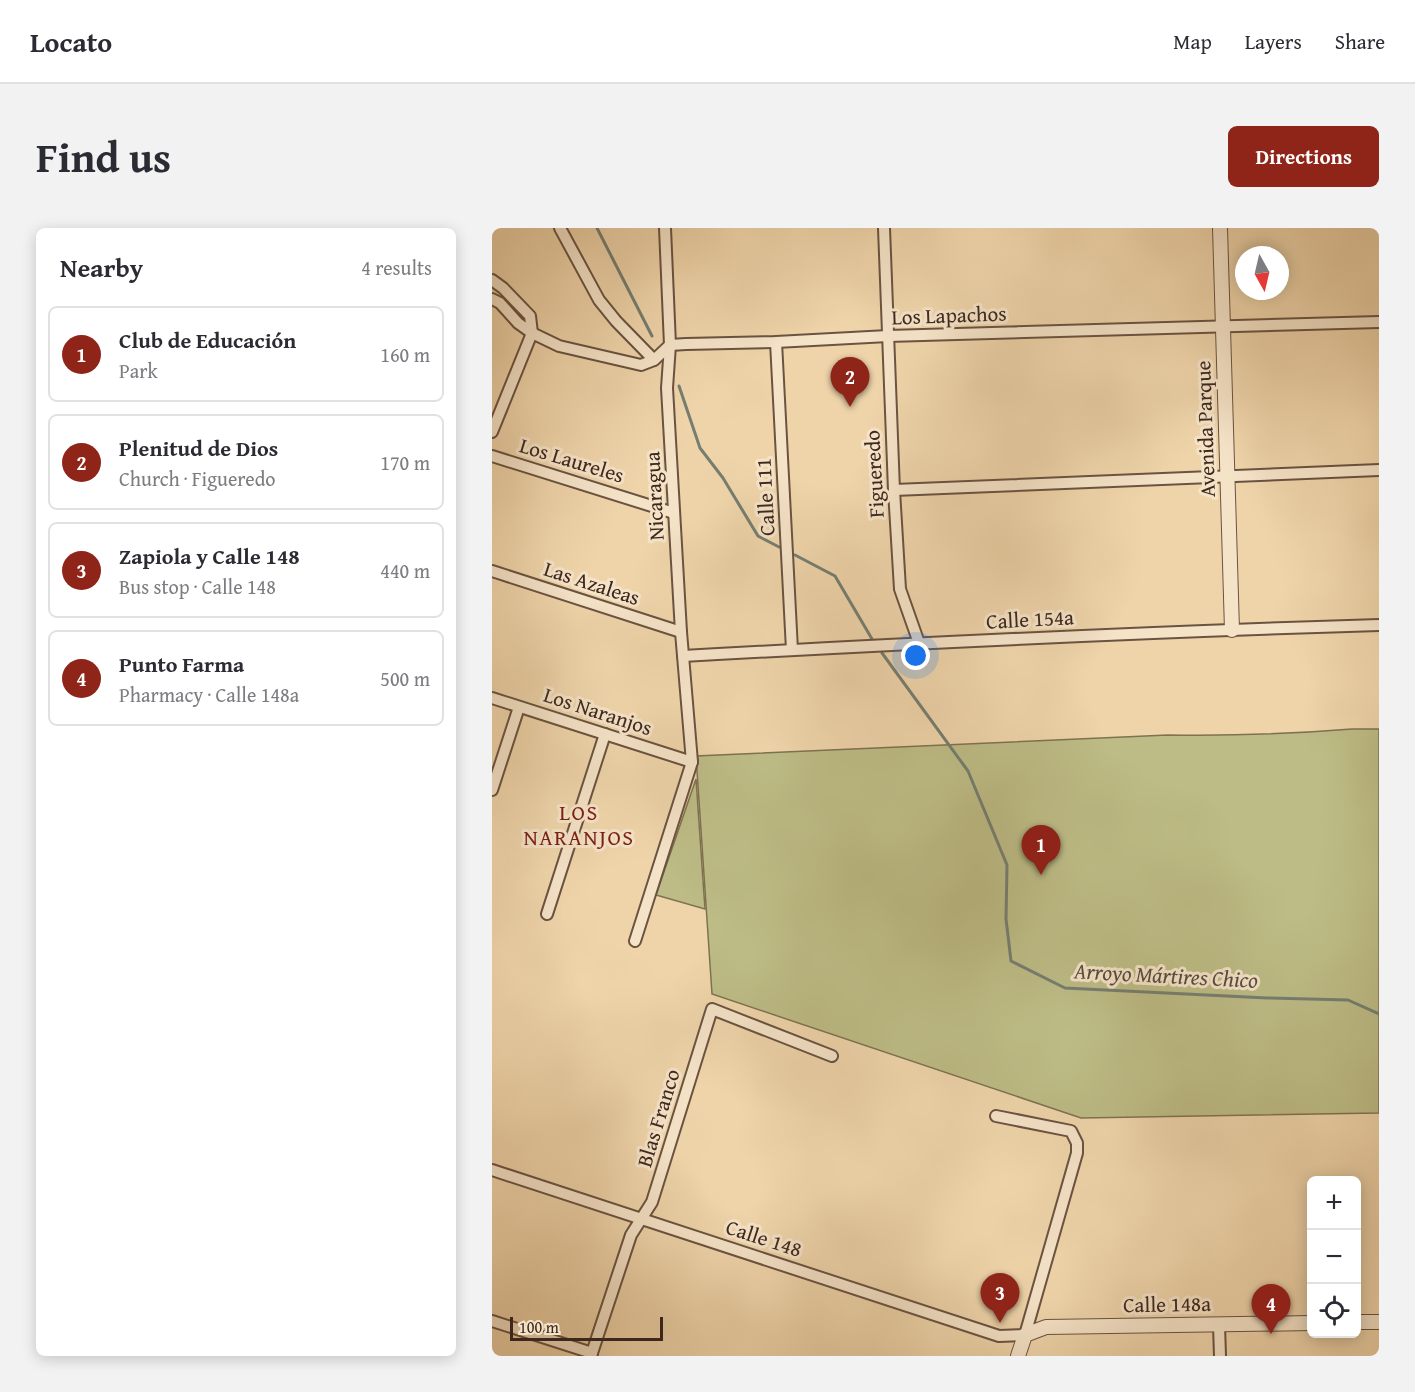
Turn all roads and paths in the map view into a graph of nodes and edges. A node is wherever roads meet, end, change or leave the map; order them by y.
1 (560, 228) edge
2 (664, 228) edge
3 (884, 228) edge
4 (1220, 228) edge
5 (492, 280) edge
6 (492, 299) edge
7 (1379, 322) edge
8 (1222, 326) junction
9 (532, 333) junction
10 (888, 336) junction
11 (776, 342) junction
12 (670, 345) junction
13 (654, 360) junction
14 (492, 432) edge
15 (492, 456) edge
16 (1379, 470) edge
17 (1227, 476) junction
18 (894, 490) junction
19 (674, 513) junction
20 (492, 571) edge
21 (1379, 626) edge
22 (1232, 630) junction
23 (681, 632) junction
24 (919, 643) junction
25 (792, 650) junction
26 (683, 656) junction
27 (492, 698) edge
28 (519, 707) junction
29 (605, 734) junction
30 (692, 762) junction
31 (492, 790) edge
32 (548, 914) dead end
33 (634, 941) dead end
34 (832, 1056) dead end
35 (996, 1116) dead end
36 (492, 1170) edge
37 (641, 1218) junction
38 (492, 1321) edge
39 (1361, 1322) edge
40 (1379, 1322) edge
41 (1307, 1323) edge
42 (1219, 1325) junction
43 (1025, 1335) junction
44 (591, 1355) edge
45 (1018, 1356) edge
46 (1220, 1356) edge

1 - 13 street
2 - 12 street, Nicaragua
3 - 10 street, Figueredo
4 - 8 street, Avenida Parque
5 - 9 street
6 - 9 street
7 - 8 street, Los Lapachos
8 - 10 street, Los Lapachos
8 - 17 street, Avenida Parque
9 - 13 street
9 - 14 street
10 - 11 street, Los Lapachos
10 - 18 street, Figueredo
11 - 12 street, Los Lapachos
11 - 25 street, Calle 111
12 - 13 street
12 - 19 street, Nicaragua
15 - 19 street, Los Laureles
16 - 17 street
17 - 18 street
17 - 22 street, Avenida Parque
18 - 24 street, Figueredo
19 - 23 street, Nicaragua
20 - 23 street, Las Azaleas
21 - 22 street, Calle 154a
22 - 24 street, Calle 154a
23 - 26 street, Nicaragua
24 - 25 street, Calle 154a
25 - 26 street, Calle 154a
26 - 30 street, Nicaragua
27 - 28 street, Los Naranjos
28 - 29 street, Los Naranjos
28 - 31 street
29 - 30 street, Los Naranjos
29 - 32 street
30 - 33 street
34 - 37 street, Blas Franco
35 - 43 street
36 - 37 street, Calle 148
37 - 43 street, Calle 148
37 - 44 street, Blas Franco
38 - 44 street
39 - 40 street
41 - 42 street, Calle 148a
42 - 43 street, Calle 148a
42 - 46 street
43 - 45 street

